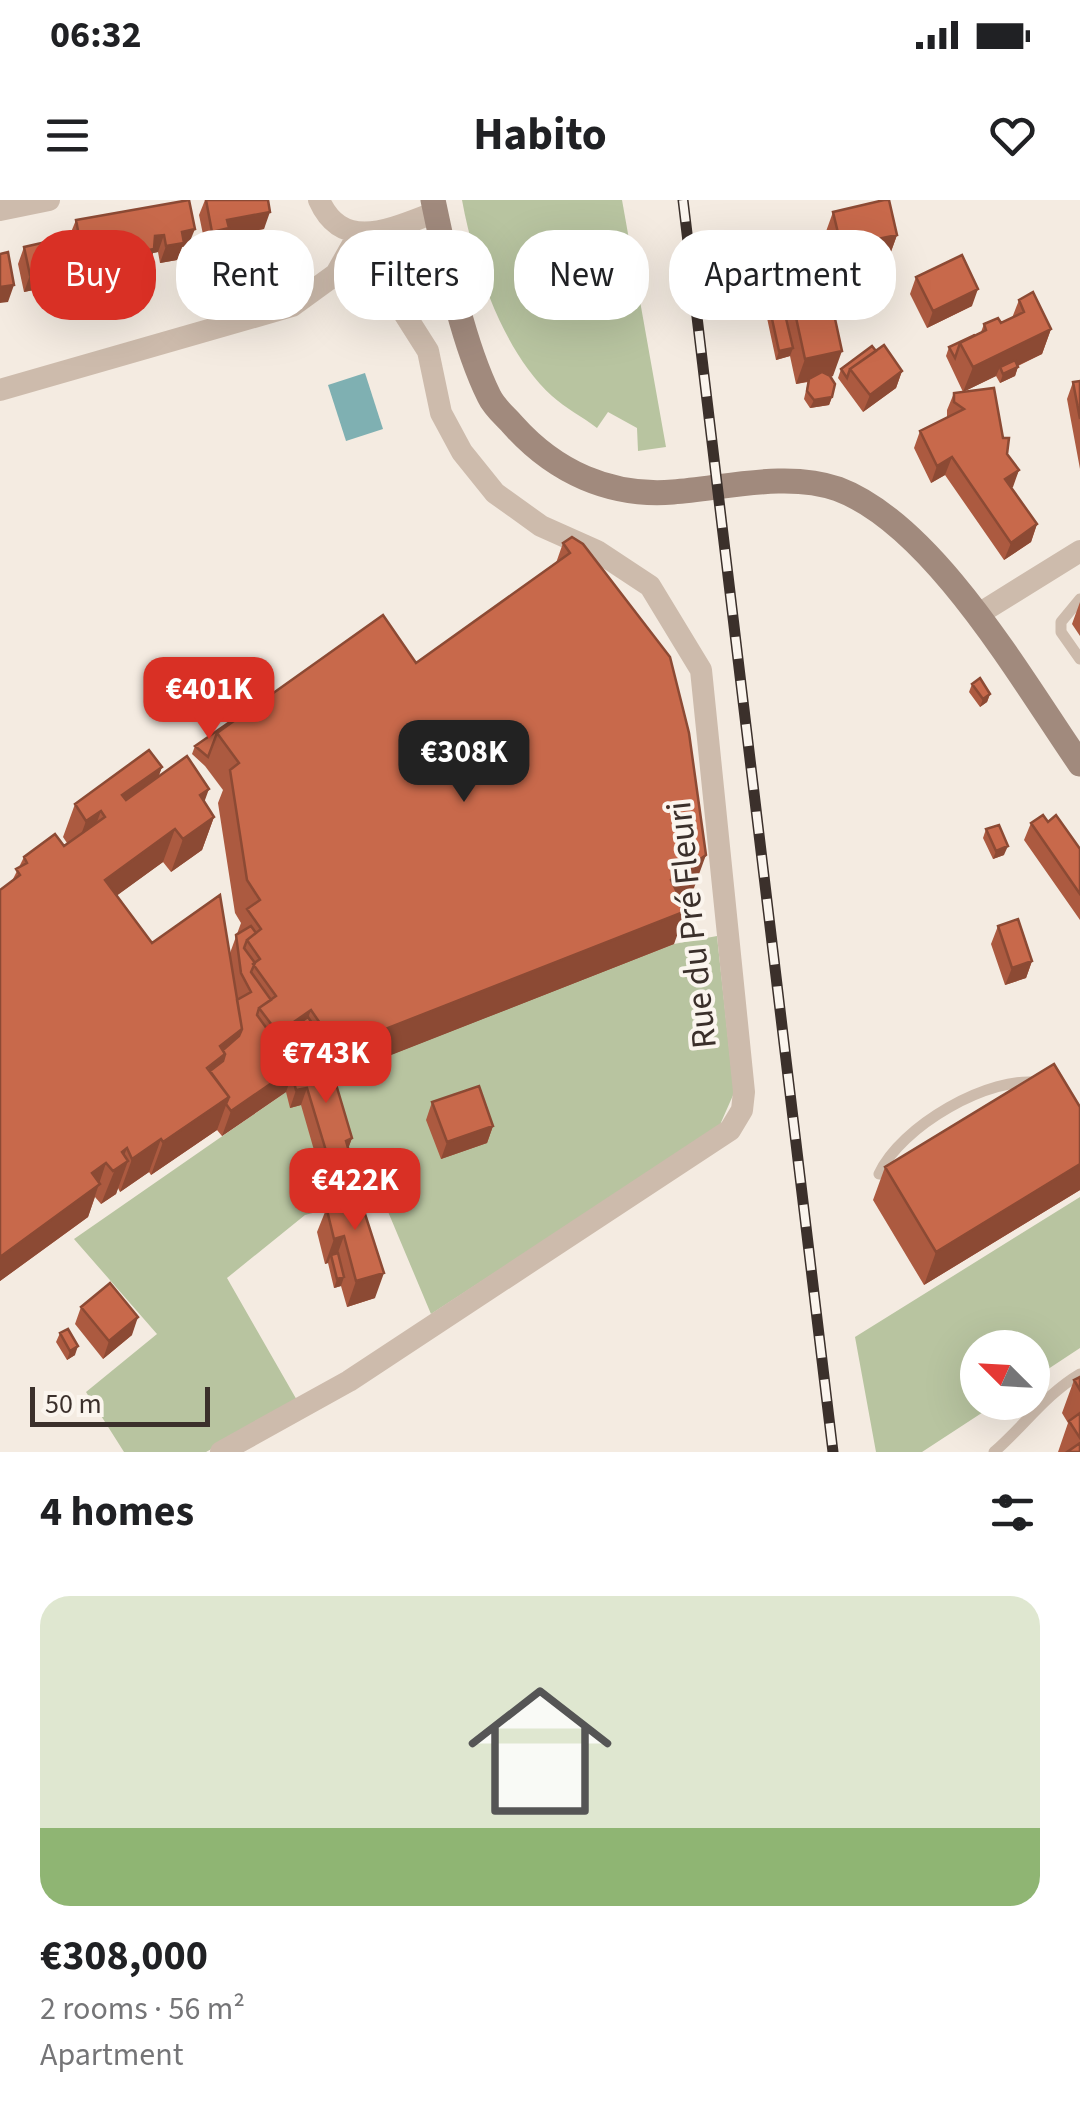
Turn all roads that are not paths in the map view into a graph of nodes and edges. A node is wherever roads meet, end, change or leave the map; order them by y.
1 (49, 200) edge
2 (319, 200) edge
3 (434, 206) edge
4 (0, 210) edge
5 (340, 230) edge
6 (371, 230) edge
7 (334, 275) edge
8 (408, 320) edge
9 (0, 390) edge
10 (1079, 554) edge
11 (1080, 600) edge
12 (977, 615) junction
13 (1080, 659) edge
14 (1080, 764) edge
15 (1057, 1094) edge
16 (880, 1174) dead end
17 (1080, 1374) edge
18 (221, 1452) edge
19 (994, 1452) edge

1 - 4 street
2 - 5 street
3 - 6 street
3 - 12 main road
7 - 9 street
8 - 18 street, Rue du Pré Fleuri
10 - 12 street
11 - 13 lane
12 - 14 main road
15 - 16 lane
17 - 19 lane

